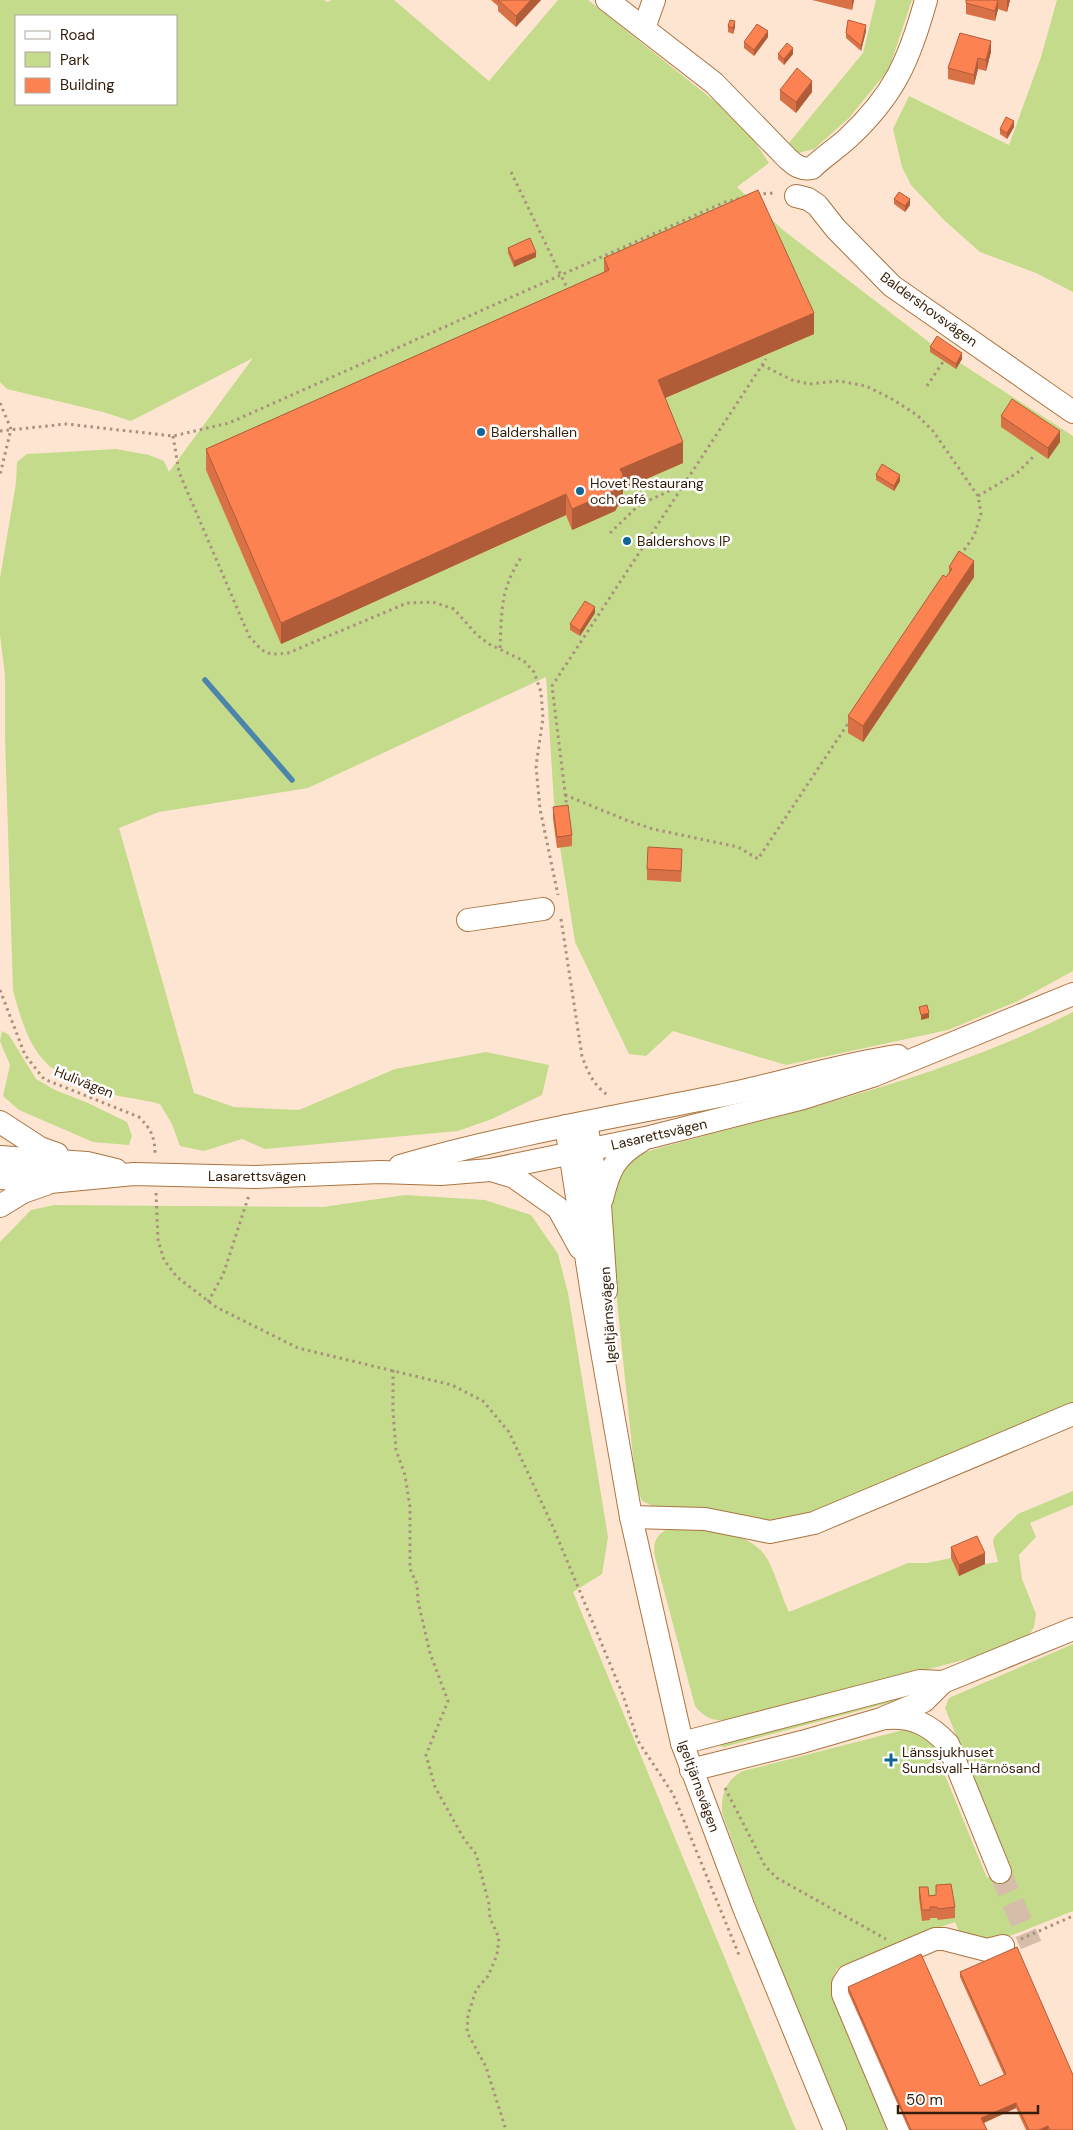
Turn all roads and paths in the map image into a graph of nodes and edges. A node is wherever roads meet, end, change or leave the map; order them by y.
1 (607, 0) edge
2 (654, 0) edge
3 (926, 0) edge
4 (644, 28) junction
5 (512, 172) dead end
6 (796, 196) joint
7 (561, 276) junction
8 (569, 292) edge
9 (960, 333) junction
10 (766, 359) dead end
11 (762, 365) junction
12 (927, 386) dead end
13 (0, 403) edge
14 (1073, 412) edge
15 (11, 429) junction
16 (0, 430) edge
17 (173, 436) junction
18 (1033, 457) dead end
19 (0, 475) edge
20 (684, 484) junction
21 (978, 496) junction
22 (610, 533) dead end
23 (522, 556) dead end
24 (957, 560) edge
25 (500, 648) junction
26 (852, 718) edge
27 (565, 794) junction
28 (567, 810) edge
29 (554, 906) junction
30 (468, 920) dead end
31 (0, 990) edge
32 (1073, 994) edge
33 (929, 1051) junction
34 (614, 1099) dead end
35 (0, 1122) edge
36 (576, 1124) junction
37 (650, 1137) junction
38 (581, 1150) junction
39 (155, 1155) dead end
40 (0, 1157) edge
41 (86, 1163) junction
42 (490, 1170) junction
43 (380, 1172) junction
44 (134, 1174) junction
45 (255, 1177) junction
46 (0, 1178) edge
47 (50, 1182) junction
48 (156, 1190) dead end
49 (600, 1205) junction
50 (0, 1206) edge
51 (590, 1268) junction
52 (208, 1302) junction
53 (393, 1370) junction
54 (1073, 1414) edge
55 (616, 1426) junction
56 (631, 1517) junction
57 (1073, 1629) edge
58 (943, 1682) junction
59 (881, 1718) junction
60 (682, 1743) junction
61 (691, 1770) junction
62 (724, 1788) dead end
63 (1000, 1872) tunnel mouth
64 (1073, 1916) edge
65 (1003, 1946) joint
66 (906, 1951) junction
67 (743, 1964) dead end
68 (506, 2130) edge
69 (835, 2130) edge
70 (900, 2130) edge

1 - 4 street
2 - 4 street
3 - 4 street
5 - 7 path
6 - 7 path
6 - 9 street, Baldershovsvägen
7 - 8 path
7 - 17 path
9 - 12 path
9 - 14 street, Baldershovsvägen
10 - 11 path
11 - 20 path
11 - 21 path
13 - 15 path
15 - 16 path
15 - 17 path
15 - 19 path
17 - 25 path
18 - 21 path
20 - 22 path
20 - 27 path
21 - 24 path
23 - 25 path
25 - 29 path
26 - 27 path
27 - 28 path
29 - 30 street
29 - 34 path
31 - 39 path, Hulivägen
32 - 33 street, Lasarettsvägen
33 - 36 street, Lasarettsvägen
33 - 37 street, Lasarettsvägen
35 - 41 street
36 - 38 street, Igeltjärnsvägen
36 - 43 street, Lasarettsvägen
37 - 38 street, Lasarettsvägen
37 - 49 street, Igeltjärnsvägen
38 - 42 street, Lasarettsvägen
38 - 49 street, Igeltjärnsvägen
38 - 51 street, Igeltjärnsvägen
40 - 41 street, Lasarettsvägen
41 - 44 street, Lasarettsvägen
42 - 43 street, Lasarettsvägen
42 - 51 street, Igeltjärnsvägen
43 - 45 street, Lasarettsvägen
44 - 45 street, Lasarettsvägen
44 - 47 street, Lasarettsvägen
45 - 52 path
46 - 47 street, Lasarettsvägen
47 - 50 street
48 - 52 path
49 - 55 street, Igeltjärnsvägen
51 - 55 street, Igeltjärnsvägen
52 - 53 path
53 - 67 path
53 - 68 path
54 - 56 street
55 - 56 street, Igeltjärnsvägen
56 - 60 street, Igeltjärnsvägen
57 - 58 street
58 - 59 street
58 - 60 street
59 - 61 street
59 - 63 street
60 - 61 street, Igeltjärnsvägen
61 - 69 street, Igeltjärnsvägen
62 - 66 path
64 - 65 path
65 - 66 street
66 - 70 street

